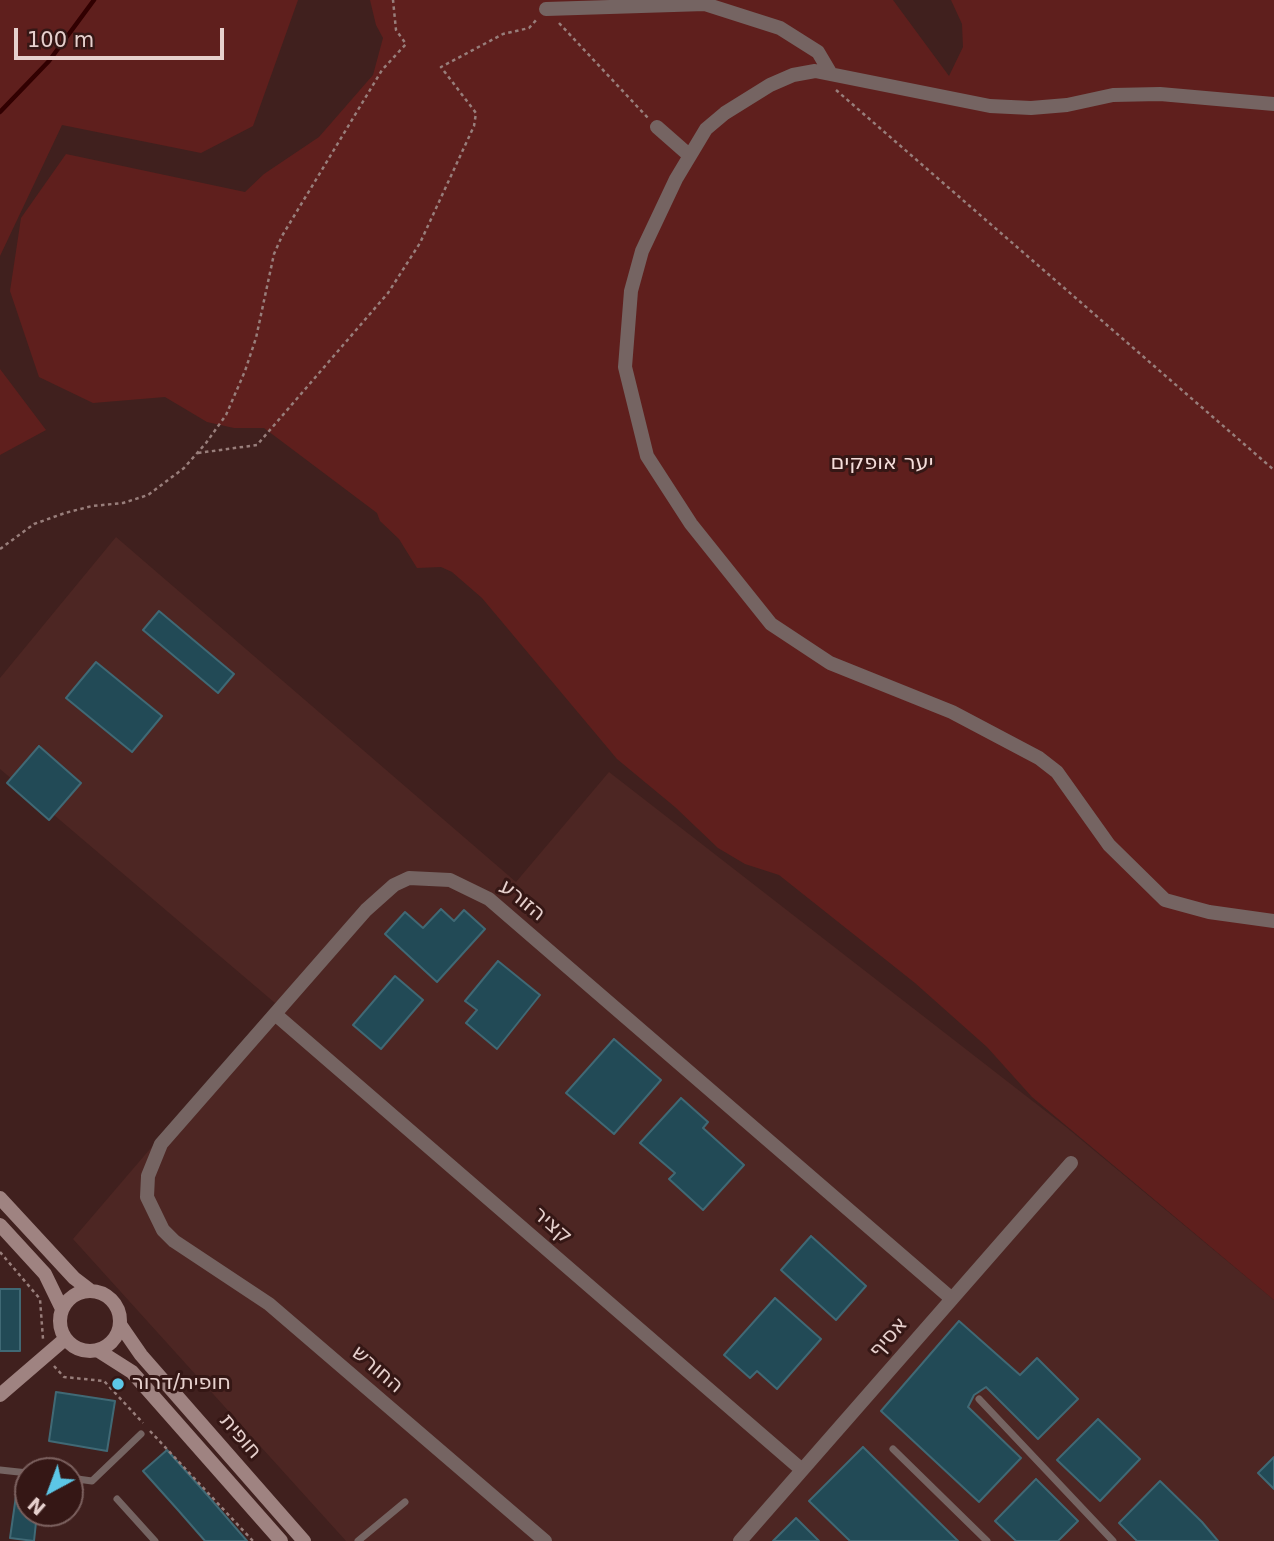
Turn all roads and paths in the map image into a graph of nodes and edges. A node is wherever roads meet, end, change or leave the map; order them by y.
1 (393, 0) edge
2 (546, 9) junction
3 (831, 74) junction
4 (836, 90) dead end
5 (1274, 104) edge
6 (657, 127) joint
7 (690, 156) junction
8 (198, 453) junction
9 (1274, 470) edge
10 (0, 549) edge
11 (1274, 921) edge
12 (275, 1014) junction
13 (1070, 1163) dead end
14 (0, 1198) edge
15 (0, 1225) edge
16 (174, 1241) joint
17 (0, 1252) edge
18 (91, 1291) junction
19 (952, 1299) junction
20 (62, 1309) junction
21 (121, 1326) junction
22 (65, 1339) junction
23 (99, 1350) junction
24 (44, 1357) junction
25 (0, 1395) edge
26 (979, 1399) dead end
27 (141, 1434) dead end
28 (893, 1449) dead end
29 (802, 1470) junction
30 (84, 1480) edge
31 (117, 1499) dead end
32 (405, 1502) dead end
33 (155, 1541) edge
34 (253, 1541) edge
35 (281, 1541) edge
36 (304, 1541) edge
37 (358, 1541) edge
38 (545, 1541) edge
39 (740, 1541) edge
40 (987, 1541) edge
41 (1113, 1541) edge

1 - 8 path
2 - 3 street
2 - 6 path
2 - 8 path
3 - 5 street
3 - 7 street
4 - 9 path
6 - 7 street
7 - 11 street
8 - 10 path
12 - 16 street, הזורע
12 - 19 street, הזורע
12 - 29 street, קציר
13 - 19 street, אסיף
14 - 18 main road
15 - 20 main road
16 - 38 street, החורש
17 - 24 path
18 - 20 main road
18 - 21 main road
19 - 29 street, אסיף
20 - 22 main road
21 - 23 main road
21 - 36 main road, חופית
22 - 23 main road
22 - 24 main road
23 - 35 main road, חופית
24 - 25 main road
24 - 34 path
26 - 41 lane
27 - 30 lane
28 - 40 lane
29 - 39 street, אסיף
31 - 33 lane
32 - 37 lane

